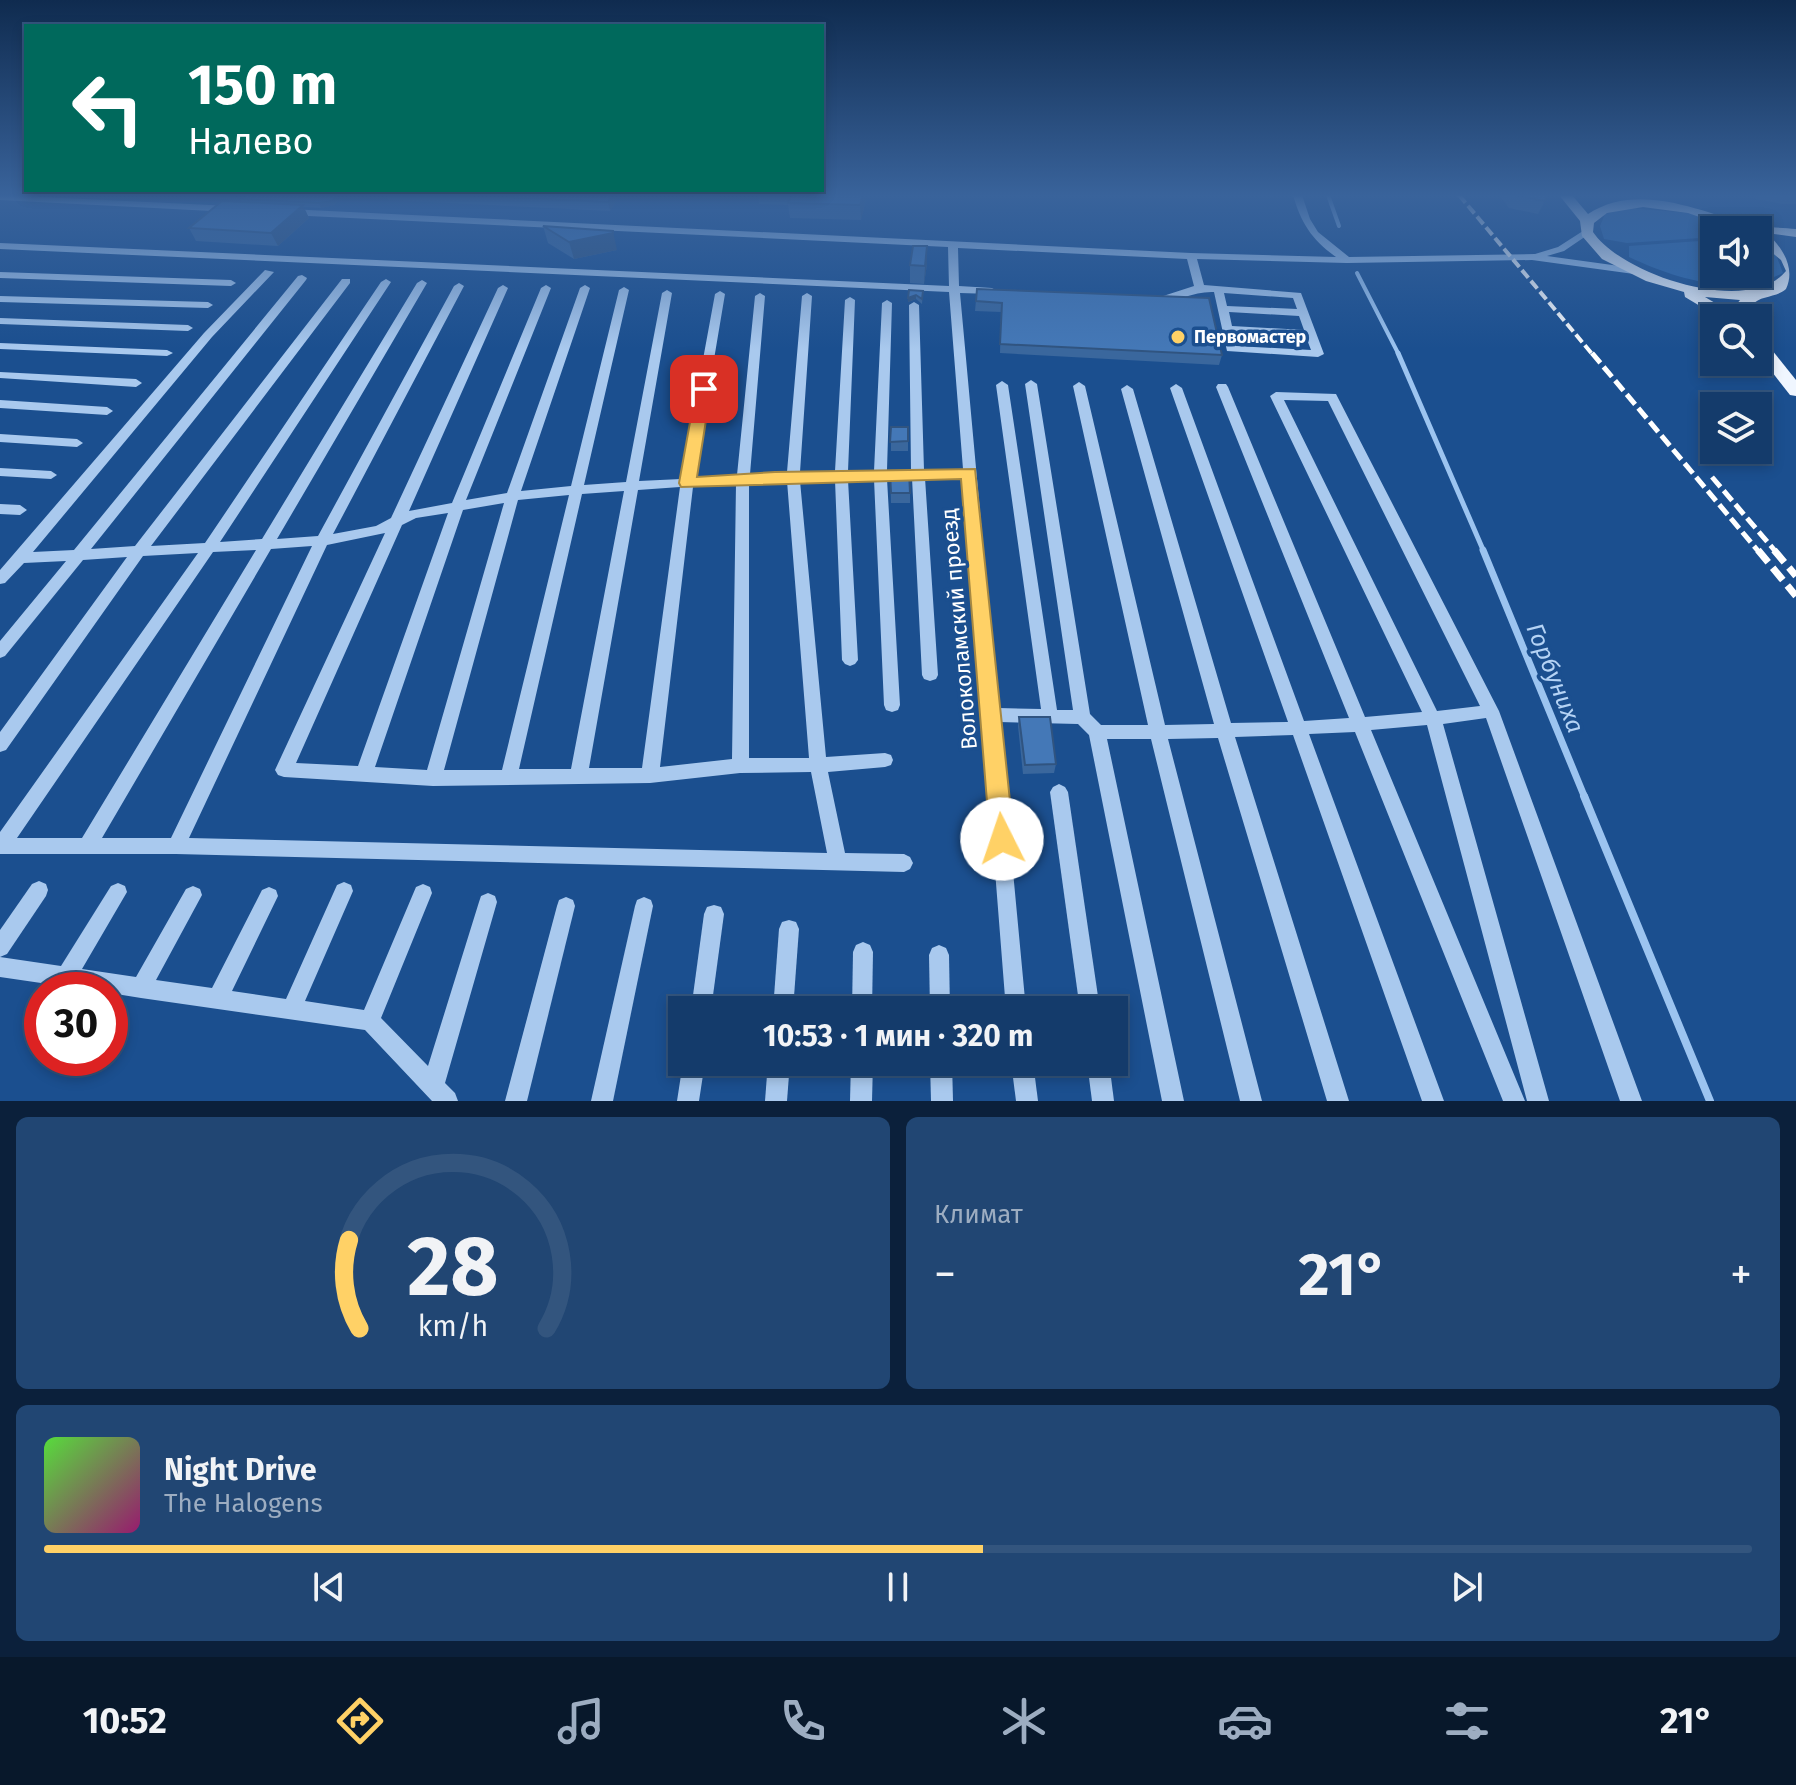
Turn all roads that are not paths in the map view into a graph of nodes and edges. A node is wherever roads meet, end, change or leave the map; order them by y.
1 (8, 246) edge
2 (953, 246) edge
3 (1000, 246) edge
4 (1331, 246) edge
5 (1564, 246) edge
6 (1601, 246) edge
7 (1792, 254) edge
8 (1191, 256) junction
9 (1532, 257) junction
10 (1348, 260) junction
11 (1634, 271) junction
12 (269, 272) dead end
13 (0, 275) edge
14 (302, 278) dead end
15 (346, 281) dead end
16 (386, 282) dead end
17 (231, 283) dead end
18 (422, 283) dead end
19 (1672, 285) junction
20 (459, 286) dead end
21 (503, 288) dead end
22 (546, 288) dead end
23 (585, 288) dead end
24 (1200, 288) junction
25 (954, 289) junction
26 (624, 290) dead end
27 (1219, 292) junction
28 (667, 293) dead end
29 (1011, 293) edge
30 (720, 294) dead end
31 (1752, 295) junction
32 (760, 296) dead end
33 (807, 296) dead end
34 (0, 299) edge
35 (850, 300) dead end
36 (1154, 300) edge
37 (887, 303) dead end
38 (1706, 304) edge
39 (1745, 304) edge
40 (208, 305) dead end
41 (914, 305) dead end
42 (1223, 309) junction
43 (1304, 313) junction
44 (0, 321) edge
45 (188, 328) dead end
46 (1227, 329) junction
47 (1311, 334) junction
48 (0, 346) edge
49 (167, 353) dead end
50 (1772, 361) edge
51 (0, 375) edge
52 (136, 383) dead end
53 (1031, 384) dead end
54 (1002, 385) dead end
55 (1079, 386) dead end
56 (1222, 387) dead end
57 (1176, 388) dead end
58 (1127, 389) dead end
59 (1796, 391) edge
60 (0, 404) edge
61 (107, 411) dead end
62 (0, 438) edge
63 (77, 443) dead end
64 (0, 472) edge
65 (969, 473) junction
66 (51, 475) dead end
67 (918, 475) junction
68 (841, 476) junction
69 (880, 476) junction
70 (793, 477) junction
71 (743, 479) junction
72 (687, 483) junction
73 (630, 487) junction
74 (578, 490) junction
75 (513, 496) junction
76 (458, 504) junction
77 (0, 509) edge
78 (20, 510) dead end
79 (394, 522) junction
80 (322, 541) junction
81 (266, 546) junction
82 (208, 549) junction
83 (79, 554) junction
84 (137, 554) junction
85 (20, 558) junction
86 (0, 579) edge
87 (0, 652) edge
88 (850, 660) dead end
89 (930, 675) dead end
90 (892, 705) dead end
91 (1491, 711) junction
92 (992, 715) junction
93 (1050, 715) junction
94 (1082, 717) junction
95 (1433, 719) junction
96 (1362, 723) junction
97 (1300, 729) junction
98 (1097, 732) junction
99 (1158, 732) junction
100 (1225, 732) junction
101 (0, 745) edge
102 (885, 760) dead end
103 (818, 765) junction
104 (740, 766) junction
105 (579, 774) junction
106 (364, 775) junction
107 (509, 775) junction
108 (650, 775) junction
109 (433, 778) junction
110 (1059, 792) dead end
111 (88, 845) junction
112 (1, 846) edge
113 (176, 846) junction
114 (838, 861) junction
115 (904, 863) dead end
116 (39, 890) dead end
117 (344, 891) dead end
118 (118, 892) dead end
119 (423, 893) dead end
120 (193, 895) dead end
121 (269, 896) dead end
122 (488, 902) dead end
123 (566, 906) dead end
124 (644, 906) dead end
125 (714, 914) dead end
126 (789, 929) dead end
127 (0, 947) edge
128 (863, 952) dead end
129 (939, 955) dead end
130 (0, 967) edge
131 (33, 972) edge
132 (69, 972) edge
133 (128, 986) edge
134 (141, 988) junction
135 (703, 996) edge
136 (784, 996) edge
137 (862, 996) edge
138 (940, 996) edge
139 (1015, 996) edge
140 (1088, 996) edge
141 (217, 999) junction
142 (291, 1010) junction
143 (370, 1021) junction
144 (692, 1076) edge
145 (778, 1076) edge
146 (862, 1076) edge
147 (941, 1076) edge
148 (1024, 1076) edge
149 (1100, 1076) edge
150 (440, 1094) edge
151 (516, 1101) edge
152 (602, 1101) edge
153 (688, 1101) edge
154 (776, 1101) edge
155 (861, 1101) edge
156 (942, 1101) edge
157 (1027, 1101) edge
158 (1103, 1101) edge
159 (1173, 1101) edge
160 (1251, 1101) edge
161 (1338, 1101) edge
162 (1433, 1101) edge
163 (1514, 1101) edge
164 (1538, 1101) edge
165 (1631, 1101) edge

1 - 25 street
2 - 25 street, Волоколамский проезд
3 - 8 street
4 - 10 street
5 - 9 street
6 - 11 main road
7 - 31 main road
8 - 10 street
8 - 24 street
9 - 10 street
9 - 11 street
11 - 19 main road
12 - 85 street
13 - 17 street
14 - 83 street
15 - 84 street
16 - 82 street
18 - 81 street
19 - 31 main road
19 - 38 main road
20 - 80 street
21 - 79 street
22 - 76 street
23 - 75 street
24 - 27 street
24 - 36 street
25 - 29 street
25 - 65 street, Волоколамский проезд
26 - 74 street
27 - 42 street
27 - 43 street
28 - 73 street
30 - 72 street
31 - 39 main road
32 - 71 street
33 - 70 street
34 - 40 street
35 - 68 street
37 - 69 street
41 - 67 street
42 - 43 street
42 - 46 street
43 - 47 street
44 - 45 street
46 - 47 street
46 - 47 street
48 - 49 street
50 - 59 main road
51 - 52 street
53 - 94 street
54 - 93 street
55 - 99 street
56 - 96 street
57 - 97 street
58 - 100 street
60 - 61 street
62 - 63 street
64 - 66 street
65 - 67 street
65 - 92 street, Волоколамский проезд
67 - 69 street
67 - 89 street
68 - 69 street
68 - 70 street
68 - 88 street
69 - 90 street
70 - 71 street
70 - 103 street
71 - 72 street
71 - 104 street
72 - 73 street
72 - 108 street
73 - 74 street
73 - 105 street
74 - 75 street
74 - 107 street
75 - 76 street
75 - 109 street
76 - 79 street
76 - 106 street
77 - 78 street
79 - 80 street
79 - 106 street
80 - 81 street
80 - 113 street
81 - 82 street
81 - 111 street
82 - 84 street
82 - 112 street
83 - 84 street
83 - 85 street
83 - 87 street
84 - 101 street
85 - 86 street
91 - 95 street
91 - 95 street
91 - 165 street
92 - 93 street
92 - 139 street, Волоколамский проезд
93 - 94 street
94 - 98 street
95 - 96 street
95 - 164 street
96 - 97 street
96 - 163 street
97 - 100 street
97 - 162 street
98 - 99 street
98 - 159 street
99 - 100 street
99 - 160 street
100 - 161 street
102 - 103 street
103 - 104 street
103 - 114 street
104 - 108 street
105 - 107 street
105 - 108 street
106 - 109 street
107 - 109 street
110 - 140 street
111 - 112 street
111 - 113 street
113 - 114 street
114 - 115 street
116 - 127 street
117 - 142 street
118 - 132 street
119 - 143 street
120 - 134 street
121 - 141 street
122 - 150 street
123 - 151 street
124 - 152 street
125 - 135 street
126 - 136 street
128 - 137 street
129 - 138 street
130 - 131 street
133 - 134 street
134 - 141 street
141 - 142 street
142 - 143 street
143 - 150 street
144 - 153 street
145 - 154 street
146 - 155 street
147 - 156 street
148 - 157 street
149 - 158 street

